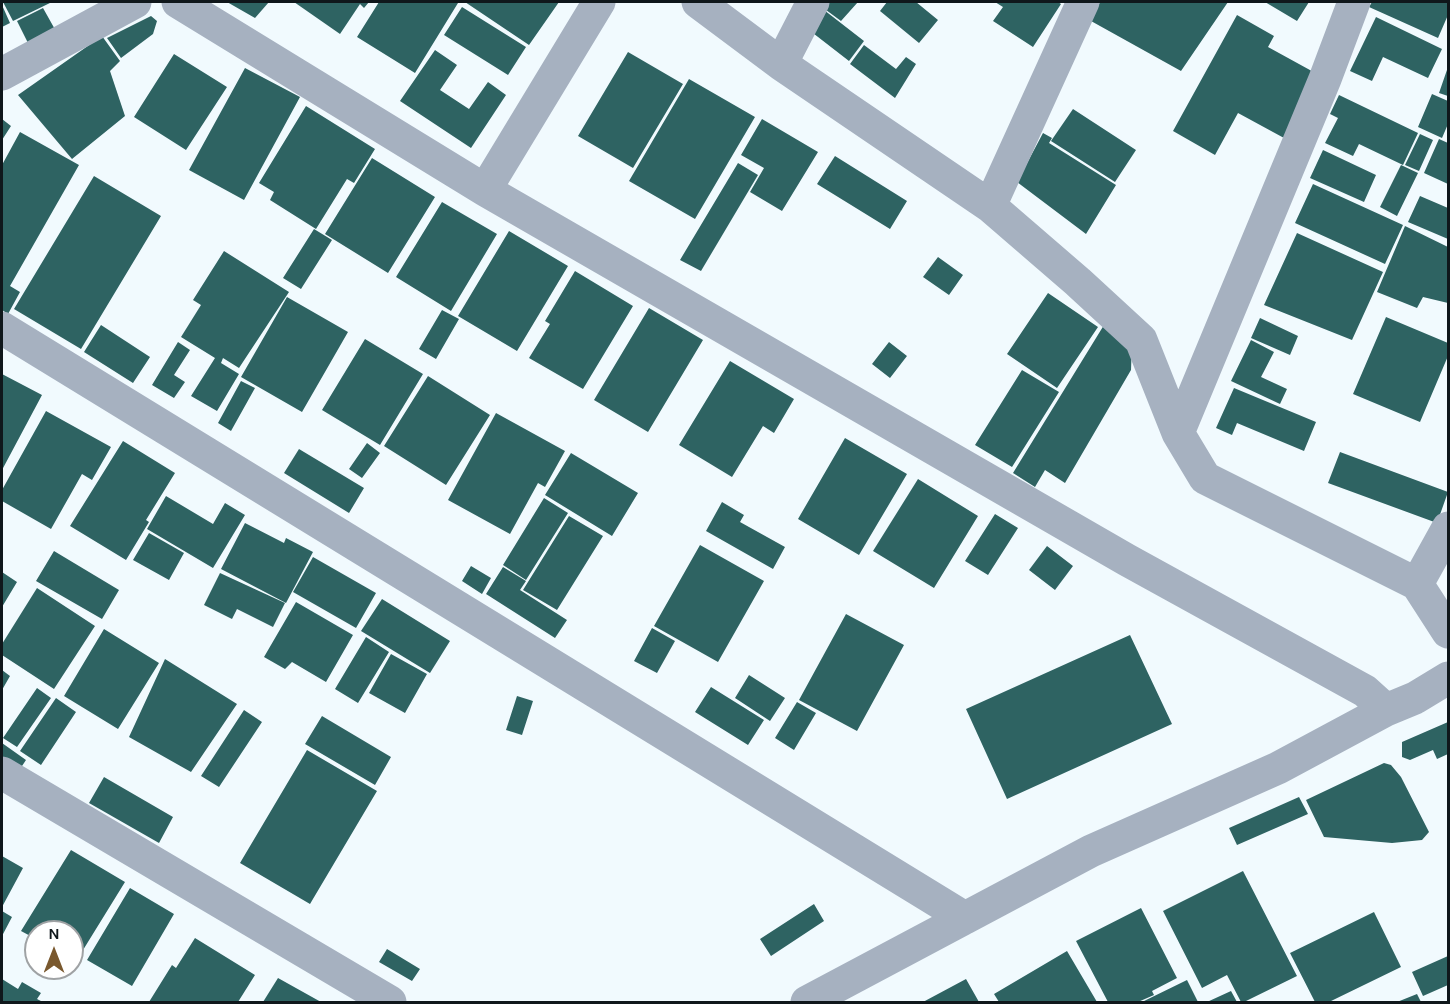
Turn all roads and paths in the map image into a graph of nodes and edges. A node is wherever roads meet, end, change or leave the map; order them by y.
1 (178, 2) edge
2 (599, 2) edge
3 (698, 2) edge
4 (813, 2) edge
5 (1083, 2) edge
6 (1354, 2) edge
7 (114, 6) edge
8 (781, 64) junction
9 (2, 74) edge
10 (485, 190) junction
11 (990, 206) junction
12 (2, 328) edge
13 (1178, 433) junction
14 (1449, 528) edge
15 (1417, 584) junction
16 (1449, 632) edge
17 (1449, 678) edge
18 (1386, 710) junction
19 (2, 773) edge
20 (965, 918) junction
21 (390, 1002) edge
22 (807, 1002) edge

1 - 10 street
2 - 10 street
3 - 8 street
4 - 8 street
5 - 11 street
6 - 13 street
7 - 9 street
8 - 11 street
10 - 18 street
11 - 13 street
12 - 20 street
13 - 15 street
14 - 15 street
15 - 16 street
17 - 18 street
18 - 20 street
19 - 21 street
20 - 22 street

